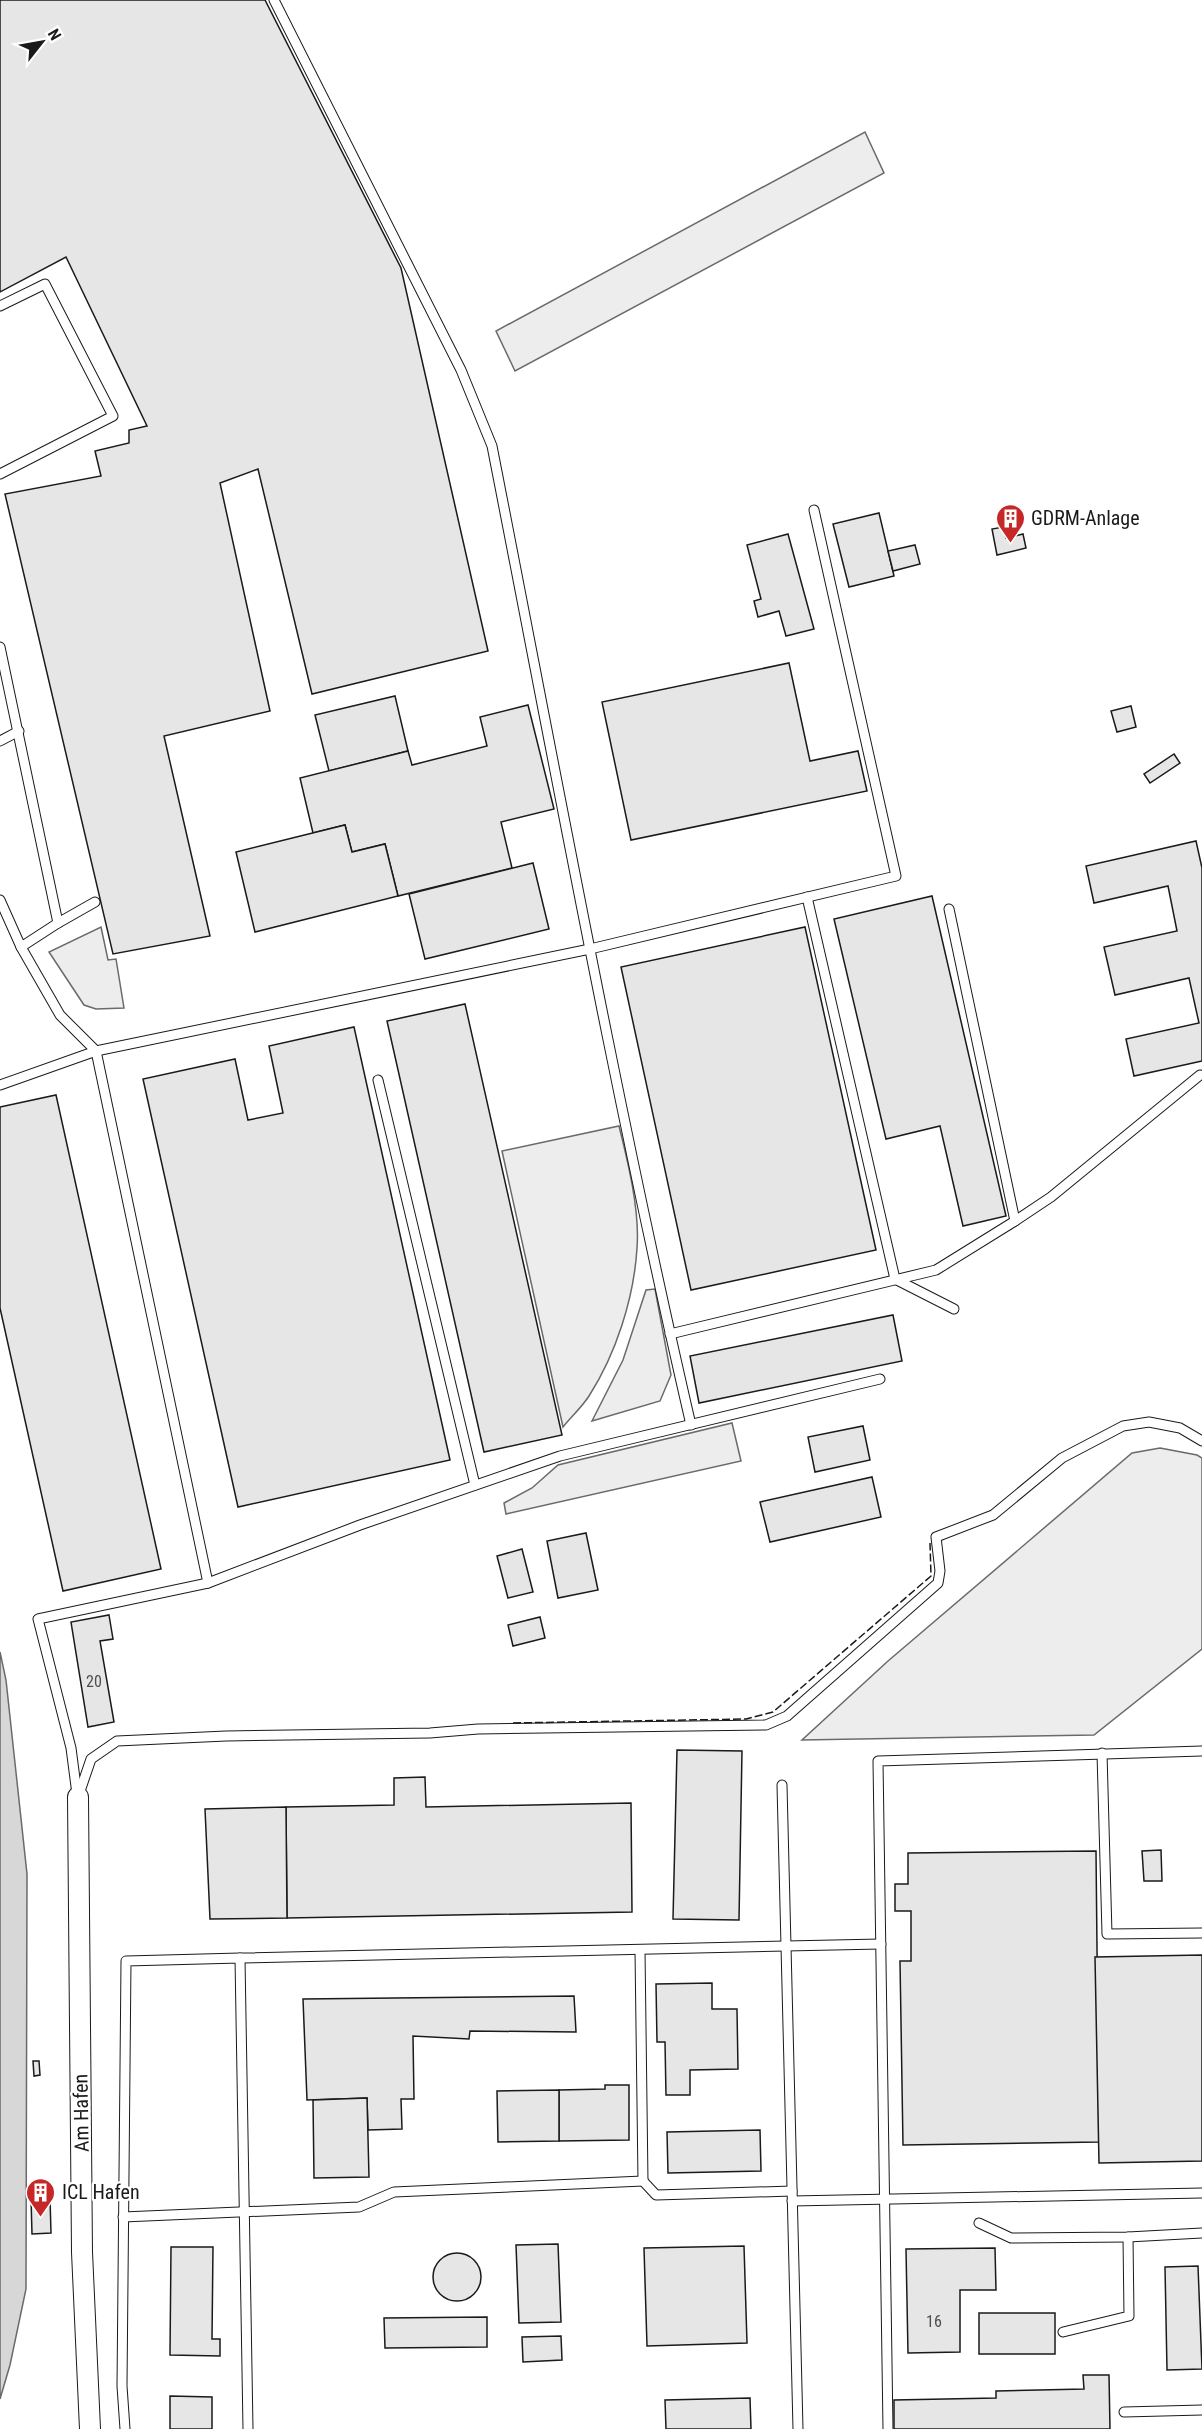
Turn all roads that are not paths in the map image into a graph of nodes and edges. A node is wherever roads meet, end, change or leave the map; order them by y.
1 (274, 0) edge
2 (0, 306) edge
3 (0, 474) edge
4 (814, 510) dead end
5 (0, 647) edge
6 (19, 731) junction
7 (0, 741) edge
8 (807, 897) junction
9 (0, 900) edge
10 (94, 902) dead end
11 (949, 909) dead end
12 (58, 923) junction
13 (21, 947) junction
14 (590, 949) junction
15 (96, 1051) junction
16 (1200, 1075) dead end
17 (378, 1080) dead end
18 (0, 1085) edge
19 (1015, 1221) junction
20 (896, 1279) junction
21 (954, 1309) dead end
22 (670, 1334) junction
23 (880, 1379) dead end
24 (691, 1425) junction
25 (1202, 1441) edge
26 (475, 1485) junction
27 (208, 1583) junction
28 (1202, 1751) edge
29 (1102, 1753) junction
30 (782, 1785) dead end
31 (78, 1797) junction
32 (1202, 1933) edge
33 (881, 1944) junction
34 (786, 1946) junction
35 (640, 1950) junction
36 (240, 1958) junction
37 (643, 2181) junction
38 (1202, 2193) edge
39 (792, 2196) junction
40 (885, 2200) junction
41 (244, 2212) junction
42 (123, 2217) junction
43 (979, 2223) dead end
44 (1202, 2233) edge
45 (1128, 2237) junction
46 (1063, 2332) dead end
47 (1202, 2410) edge
48 (1124, 2412) dead end
49 (90, 2429) edge
50 (124, 2429) edge
51 (248, 2429) edge
52 (798, 2429) edge
53 (888, 2429) edge

1 - 14 lane
2 - 3 lane
4 - 8 lane
5 - 6 lane
6 - 7 lane
6 - 12 lane
8 - 14 lane
8 - 20 lane
9 - 13 lane
10 - 12 lane
11 - 19 lane
12 - 13 lane
13 - 15 lane
14 - 15 lane
14 - 22 lane
15 - 18 lane
15 - 27 lane
16 - 19 lane
17 - 26 lane
19 - 20 lane
20 - 21 lane
20 - 22 lane
22 - 24 lane
23 - 24 lane
24 - 26 lane
25 - 31 lane, Am Hafen
26 - 27 lane
27 - 31 lane, Am Hafen
28 - 29 lane
29 - 32 lane
29 - 33 lane
30 - 34 lane
31 - 49 street, Am Hafen
33 - 34 lane
33 - 40 lane
34 - 35 lane
34 - 39 lane
35 - 36 lane
35 - 37 lane
36 - 41 lane
36 - 42 lane
37 - 39 lane
37 - 41 lane
38 - 40 lane
39 - 40 lane
39 - 52 lane
40 - 53 lane
41 - 42 lane
41 - 51 lane
42 - 50 lane
43 - 45 lane
44 - 45 lane
45 - 46 lane
47 - 48 lane

